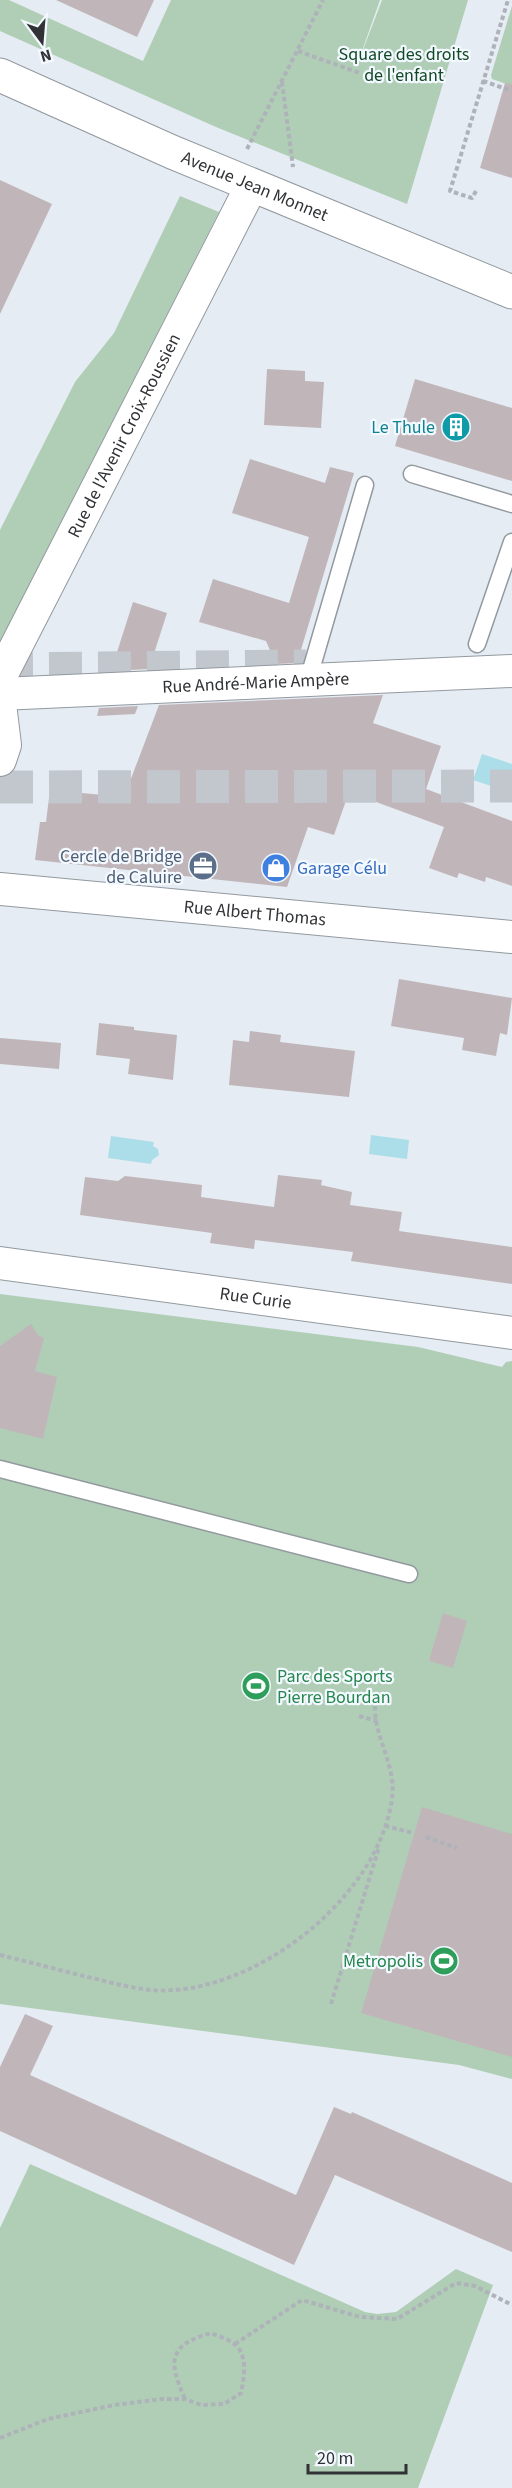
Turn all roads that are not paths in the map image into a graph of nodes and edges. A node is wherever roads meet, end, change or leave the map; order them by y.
1 (0, 75) edge
2 (248, 170) junction
3 (512, 292) edge
4 (412, 474) dead end
5 (365, 485) dead end
6 (512, 504) edge
7 (512, 542) edge
8 (477, 644) dead end
9 (512, 670) edge
10 (308, 680) junction
11 (0, 686) edge
12 (0, 694) edge
13 (0, 704) edge
14 (0, 760) edge
15 (0, 889) edge
16 (512, 937) edge
17 (0, 1263) edge
18 (512, 1333) edge
19 (0, 1469) edge
20 (409, 1574) dead end

1 - 2 street, Avenue Jean Monnet
2 - 3 street, Avenue Jean Monnet
2 - 11 street, Rue de l'Avenir Croix-Roussien
4 - 6 lane
5 - 10 lane
7 - 8 lane
9 - 10 street, Rue André-Marie Ampère
10 - 12 street, Rue André-Marie Ampère
13 - 14 street
15 - 16 street, Rue Albert Thomas
17 - 18 street, Rue Curie
19 - 20 lane

